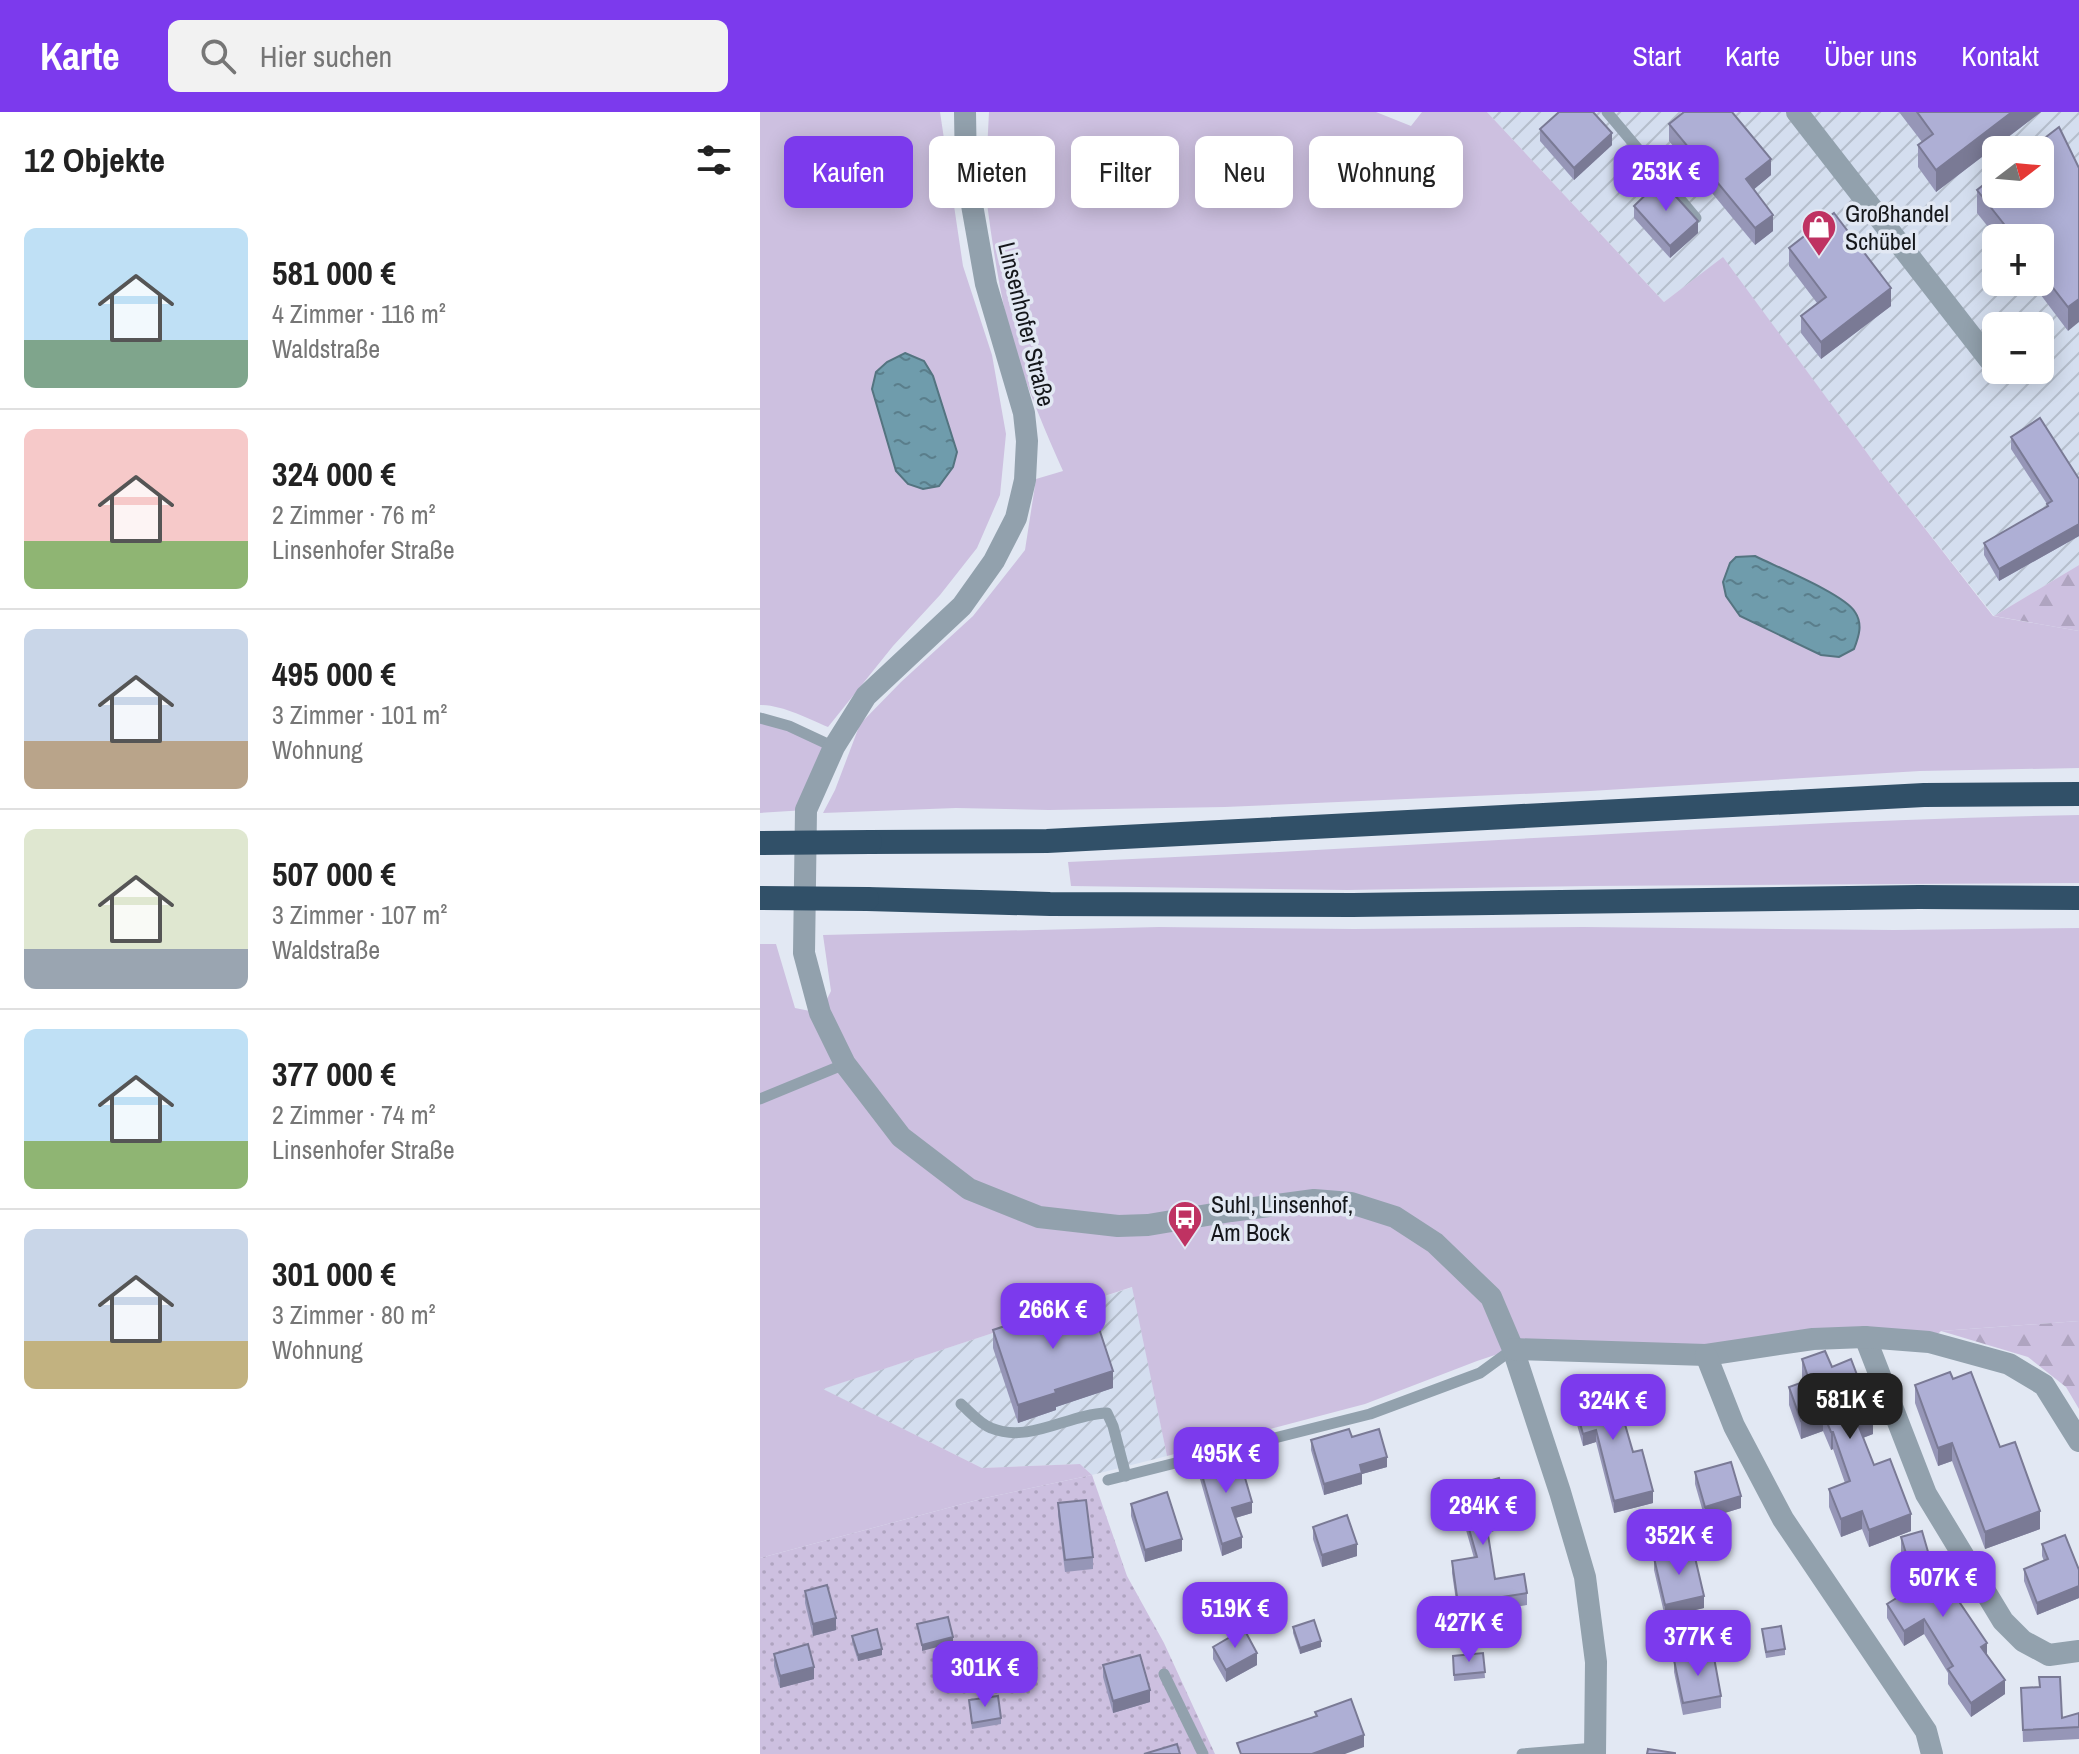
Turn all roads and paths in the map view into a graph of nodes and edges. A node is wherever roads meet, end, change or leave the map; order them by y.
1 (965, 112) edge
2 (1607, 112) edge
3 (1797, 112) edge
4 (1696, 218) edge
5 (1982, 349) edge
6 (760, 718) edge
7 (834, 747) junction
8 (2079, 794) edge
9 (760, 843) edge
10 (760, 898) edge
11 (2079, 898) edge
12 (845, 1064) junction
13 (760, 1099) edge
14 (1865, 1337) junction
15 (1513, 1349) junction
16 (1706, 1355) junction
17 (961, 1404) dead end
18 (2079, 1441) edge
19 (1126, 1476) junction
20 (1108, 1480) dead end
21 (2079, 1651) edge
22 (1164, 1674) dead end
23 (1595, 1751) edge
24 (1203, 1754) edge
25 (1522, 1754) edge
26 (1932, 1754) edge

1 - 7 street, Linsenhofer Straße
2 - 4 lane
3 - 5 street
6 - 7 lane
7 - 12 street, Linsenhofer Straße
8 - 9 highway, bridge
10 - 11 highway, bridge
12 - 13 lane
12 - 15 street, Linsenhofer Straße
14 - 16 street
14 - 18 street
14 - 21 street
15 - 16 street
15 - 19 lane
15 - 23 street, Linsenhofer Straße
16 - 26 street
17 - 19 lane
19 - 20 lane
22 - 24 lane
23 - 25 lane, Linsenhofer Straße

